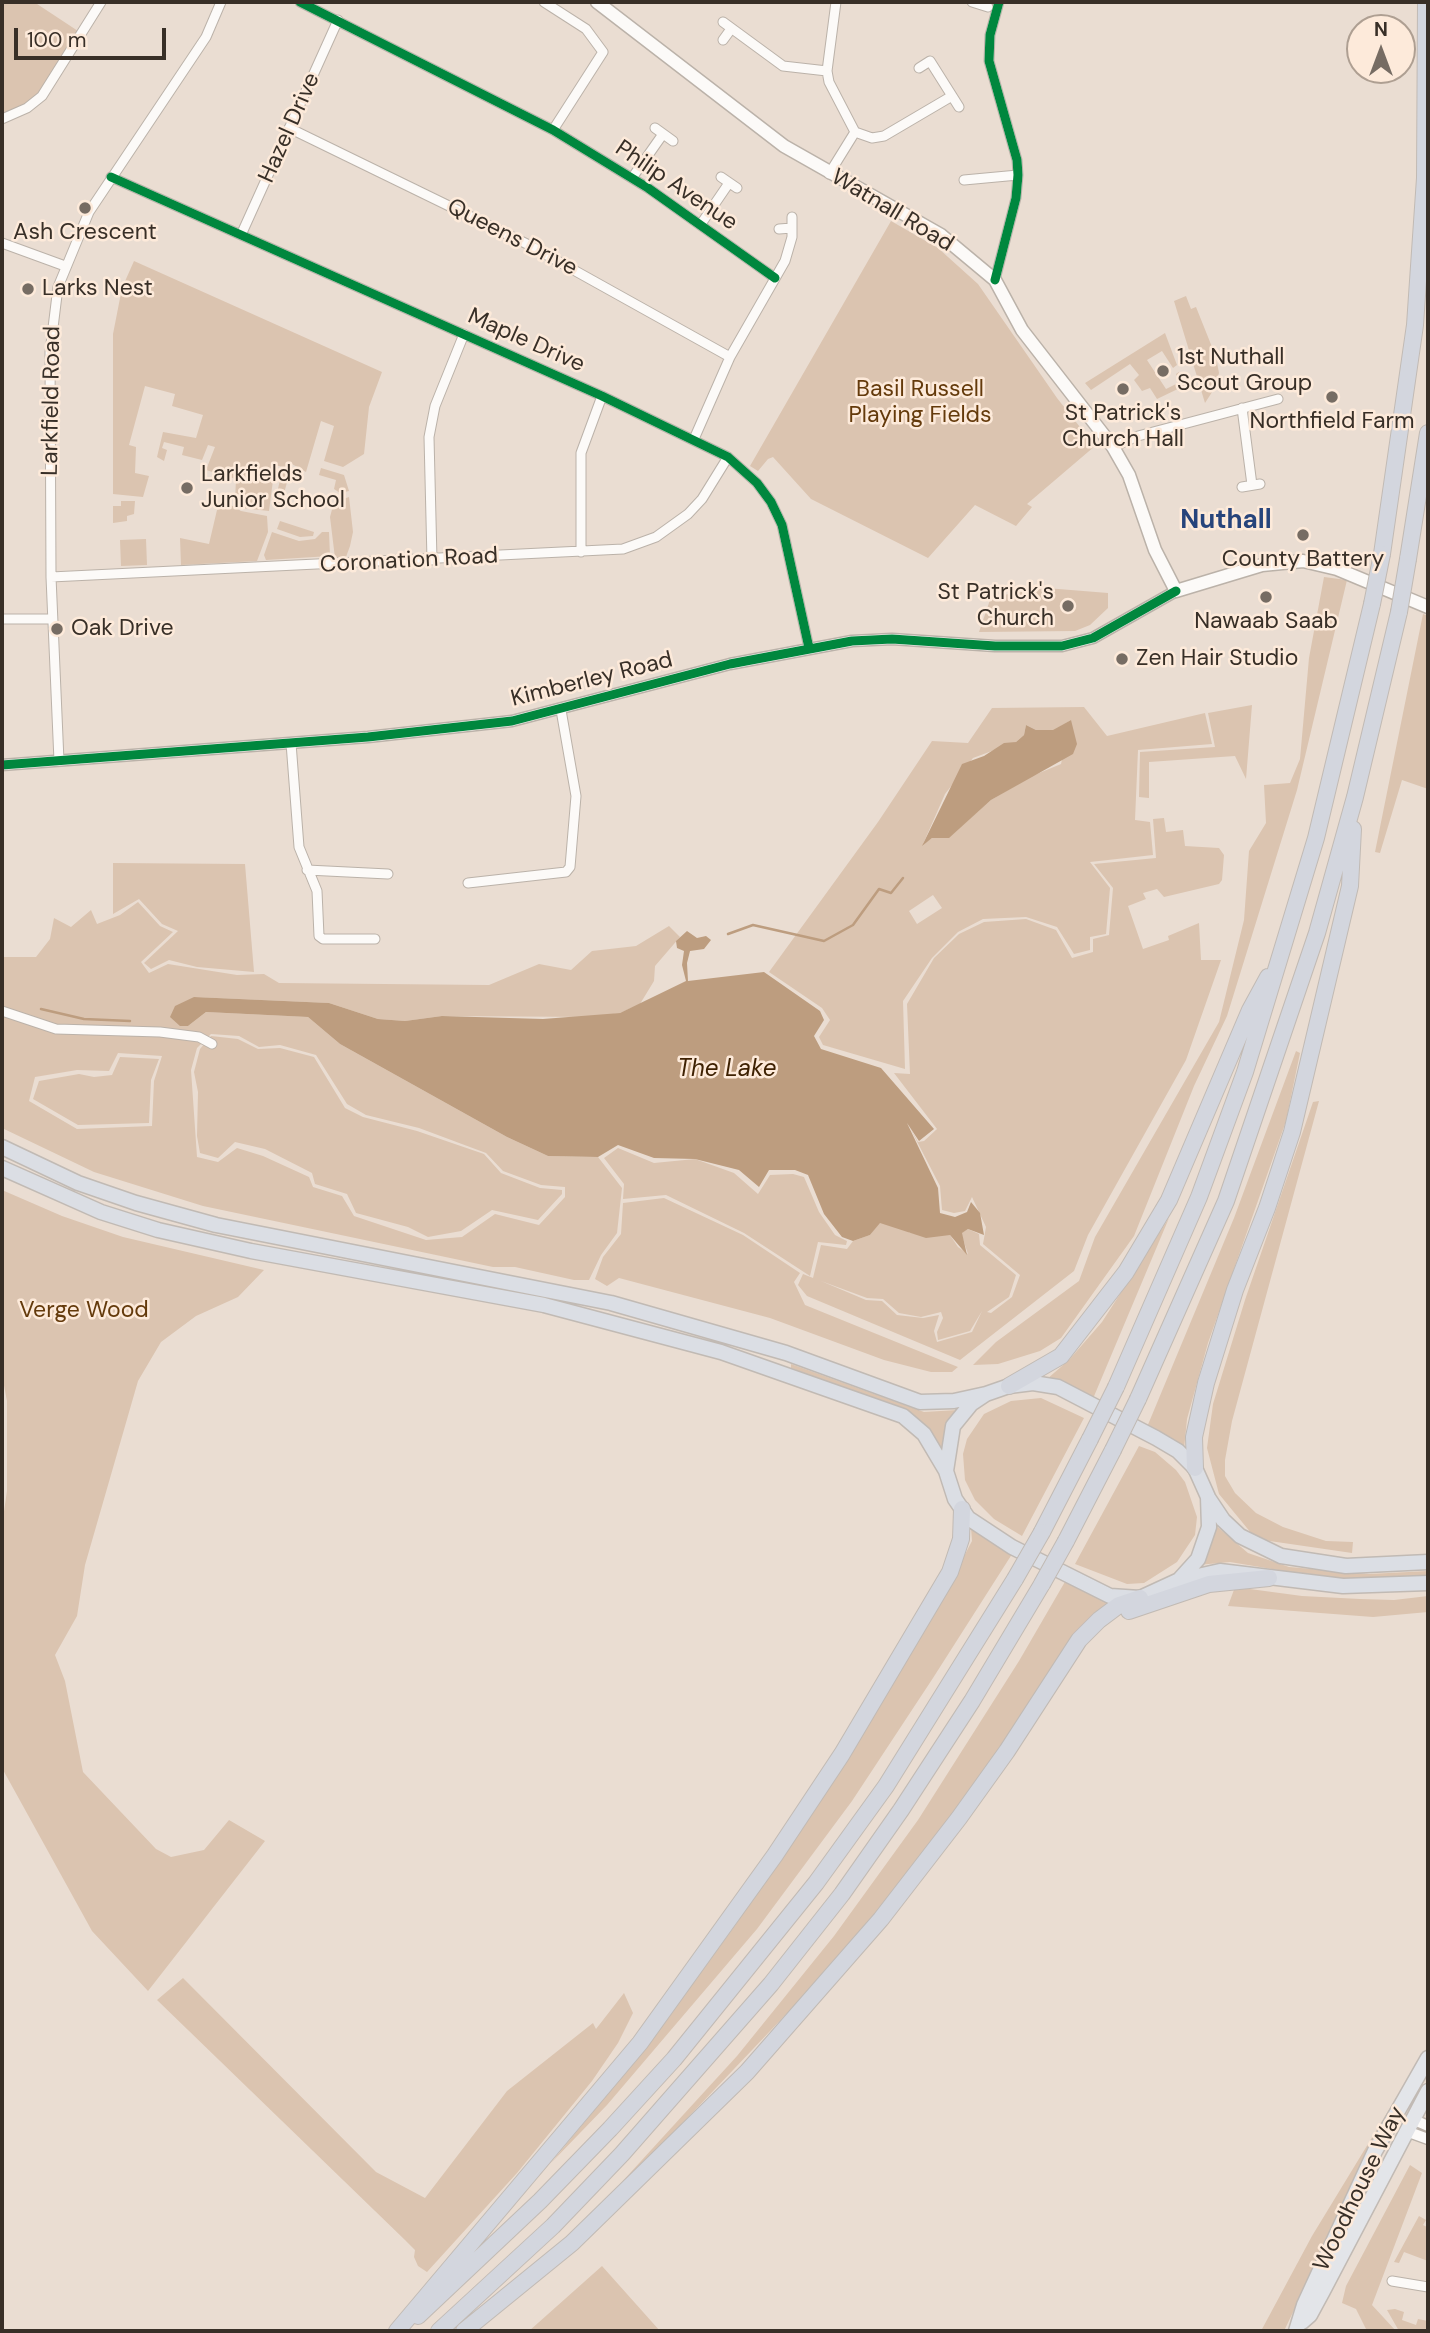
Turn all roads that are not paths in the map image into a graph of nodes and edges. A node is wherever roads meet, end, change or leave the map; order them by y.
1 (101, 2) edge
2 (220, 2) edge
3 (300, 2) edge
4 (544, 2) edge
5 (597, 2) edge
6 (836, 2) edge
7 (999, 2) edge
8 (1426, 2) edge
9 (338, 20) junction
10 (723, 40) dead end
11 (919, 68) dead end
12 (827, 71) junction
13 (952, 96) junction
14 (959, 107) dead end
15 (2, 120) edge
16 (289, 128) junction
17 (654, 128) dead end
18 (552, 130) junction
19 (855, 132) junction
20 (663, 134) junction
21 (673, 141) dead end
22 (829, 174) junction
23 (1018, 176) junction
24 (111, 177) junction
25 (632, 178) junction
26 (964, 180) dead end
27 (729, 183) dead end
28 (792, 217) dead end
29 (701, 224) junction
30 (792, 228) junction
31 (779, 229) dead end
32 (241, 235) junction
33 (2, 243) edge
34 (65, 266) junction
35 (775, 278) junction
36 (995, 280) junction
37 (464, 334) junction
38 (730, 357) junction
39 (602, 396) junction
40 (1278, 399) dead end
41 (1241, 408) junction
42 (1428, 433) edge
43 (694, 439) junction
44 (1113, 447) junction
45 (728, 457) junction
46 (1251, 485) dead end
47 (581, 552) junction
48 (432, 560) junction
49 (51, 577) junction
50 (1176, 592) junction
51 (1428, 607) edge
52 (52, 619) junction
53 (2, 620) edge
54 (808, 648) junction
55 (561, 710) junction
56 (291, 743) junction
57 (59, 761) junction
58 (2, 765) edge
59 (1355, 797) junction
60 (307, 870) junction
61 (388, 874) dead end
62 (468, 883) dead end
63 (375, 939) dead end
64 (1286, 943) junction
65 (2, 1011) edge
66 (212, 1044) dead end
67 (2, 1147) edge
68 (2, 1168) edge
69 (1009, 1386) junction
70 (986, 1394) junction
71 (1195, 1468) junction
72 (946, 1471) junction
73 (1208, 1497) junction
74 (962, 1509) junction
75 (1428, 1562) edge
76 (1269, 1578) junction
77 (1178, 1580) junction
78 (1428, 1583) edge
79 (1140, 1598) junction
80 (1062, 1669) junction
81 (1428, 2058) edge
82 (1428, 2091) edge
83 (1405, 2095) junction
84 (1407, 2123) junction
85 (1428, 2126) edge
86 (1428, 2139) edge
87 (1392, 2281) dead end
88 (1403, 2283) junction
89 (1428, 2287) edge
90 (1312, 2288) junction
91 (1399, 2296) dead end
92 (1298, 2327) edge
93 (398, 2331) edge
94 (439, 2331) edge
95 (464, 2331) edge

1 - 15 street
2 - 24 street, Larkfield Road
3 - 9 street, Philip Avenue
4 - 18 street
5 - 22 main road, Watnall Road
6 - 12 street
7 - 23 street
8 - 64 highway, bridge
9 - 16 street, Hazel Drive
9 - 18 street, Philip Avenue
10 - 12 street
11 - 13 street
12 - 19 street
13 - 14 street
13 - 19 street
16 - 32 street, Hazel Drive
16 - 38 street, Queens Drive
17 - 20 street, Philip Avenue
18 - 25 street, Philip Avenue
19 - 22 street
20 - 21 street, Philip Avenue
20 - 25 street, Philip Avenue
22 - 36 main road, Watnall Road
23 - 26 street
23 - 36 street
24 - 32 street, Maple Drive
24 - 34 street, Larkfield Road
25 - 29 street, Philip Avenue
27 - 29 street, Philip Avenue
28 - 30 street
29 - 35 street, Philip Avenue
30 - 31 street
30 - 35 street
32 - 37 street, Maple Drive
33 - 34 street
34 - 49 street, Larkfield Road
35 - 38 street
36 - 44 main road, Watnall Road
37 - 39 street, Maple Drive
37 - 48 street
38 - 43 street
39 - 43 street, Maple Drive
39 - 47 street
40 - 41 street
41 - 44 street
41 - 46 street
42 - 59 highway, bridge
43 - 45 street, Maple Drive
44 - 50 main road, Watnall Road
45 - 47 street, Coronation Road
45 - 54 street, Maple Drive
47 - 48 street, Coronation Road
48 - 49 street, Coronation Road
49 - 52 street, Larkfield Road
50 - 51 main road
50 - 54 street, Kimberley Road
52 - 53 street
52 - 57 street, Larkfield Road
54 - 55 street, Kimberley Road
55 - 56 street, Kimberley Road
55 - 62 street
56 - 57 street, Kimberley Road
56 - 60 street
57 - 58 street, Kimberley Road
59 - 71 highway
59 - 94 highway, bridge
60 - 61 street
60 - 63 street
64 - 69 highway
64 - 93 highway, bridge
65 - 66 street
67 - 70 highway
68 - 72 highway
69 - 70 highway
69 - 71 highway
70 - 72 highway
71 - 73 highway
72 - 74 highway
73 - 75 highway
73 - 77 highway
74 - 79 highway
74 - 93 highway
76 - 77 highway
76 - 78 highway
76 - 80 highway
77 - 79 highway
79 - 80 highway
80 - 95 highway
81 - 83 main road, Woodhouse Way
82 - 84 main road, Woodhouse Way
83 - 84 main road
83 - 90 main road, Woodhouse Way
84 - 85 street
84 - 86 street
84 - 90 main road
84 - 92 main road, Woodhouse Way
87 - 88 street
88 - 89 street
88 - 91 street
90 - 92 main road, Woodhouse Way

